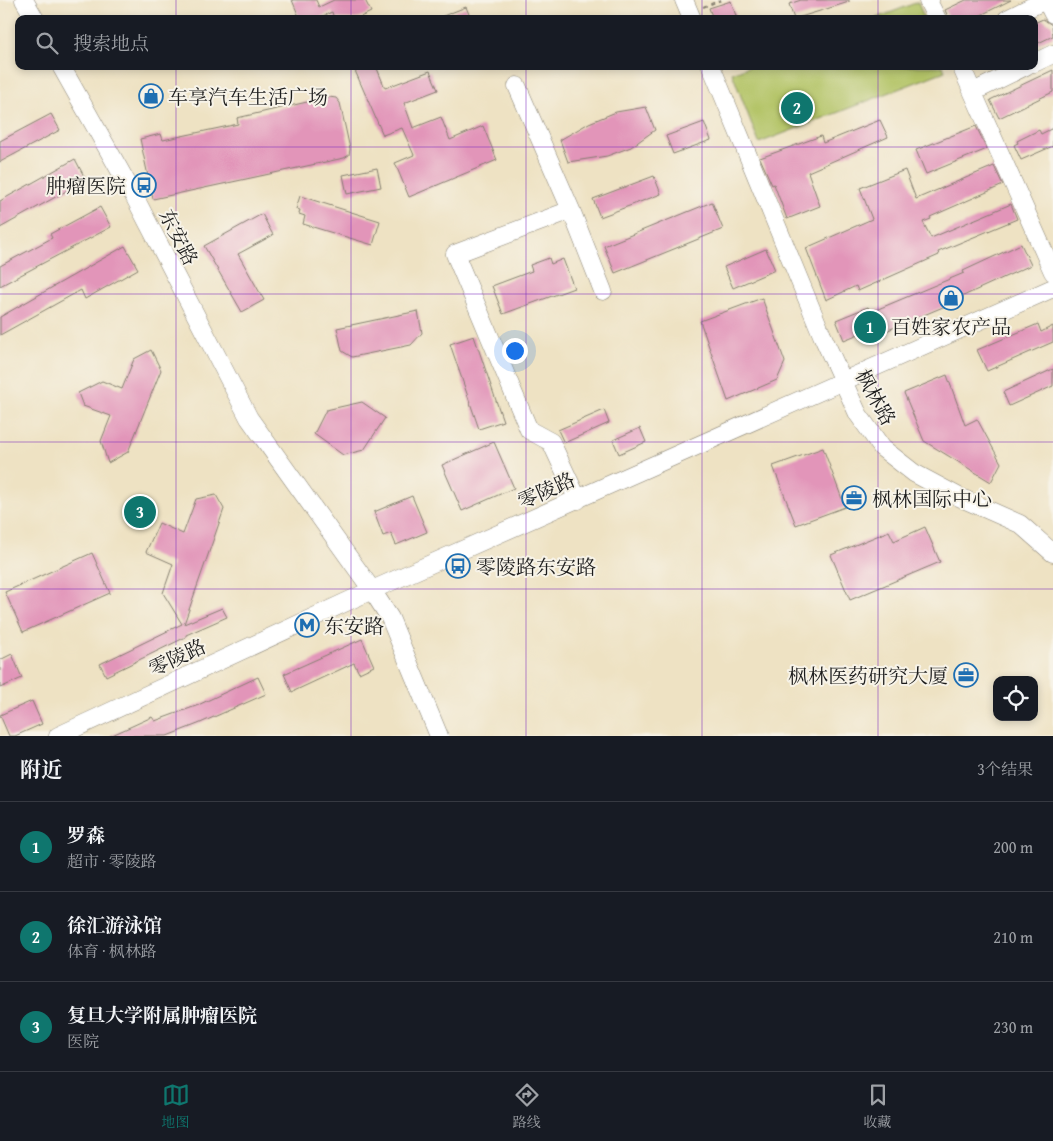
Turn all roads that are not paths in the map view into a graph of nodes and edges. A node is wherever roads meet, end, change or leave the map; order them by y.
1 (24, 0) edge
2 (930, 0) edge
3 (1046, 0) edge
4 (1053, 14) edge
5 (33, 15) edge
6 (935, 15) edge
7 (1015, 15) edge
8 (1053, 54) edge
9 (1038, 60) edge
10 (63, 70) edge
11 (713, 70) edge
12 (963, 70) edge
13 (1018, 70) edge
14 (517, 86) dead end
15 (973, 92) junction
16 (571, 210) junction
17 (1053, 272) edge
18 (1053, 288) edge
19 (602, 290) dead end
20 (842, 380) junction
21 (578, 500) junction
22 (1053, 553) edge
23 (372, 590) junction
24 (58, 736) edge
25 (439, 736) edge

1 - 5 street
2 - 6 street
3 - 4 street
3 - 7 street
8 - 9 street
10 - 23 street, 东安路
11 - 20 street, 枫林路
12 - 15 street
13 - 15 street
14 - 16 street
15 - 17 street
16 - 19 street
16 - 21 street
18 - 20 street, 零陵路
20 - 21 street, 零陵路
20 - 22 street, 枫林路
21 - 23 street, 零陵路
23 - 24 street, 零陵路
23 - 25 street, 东安路

